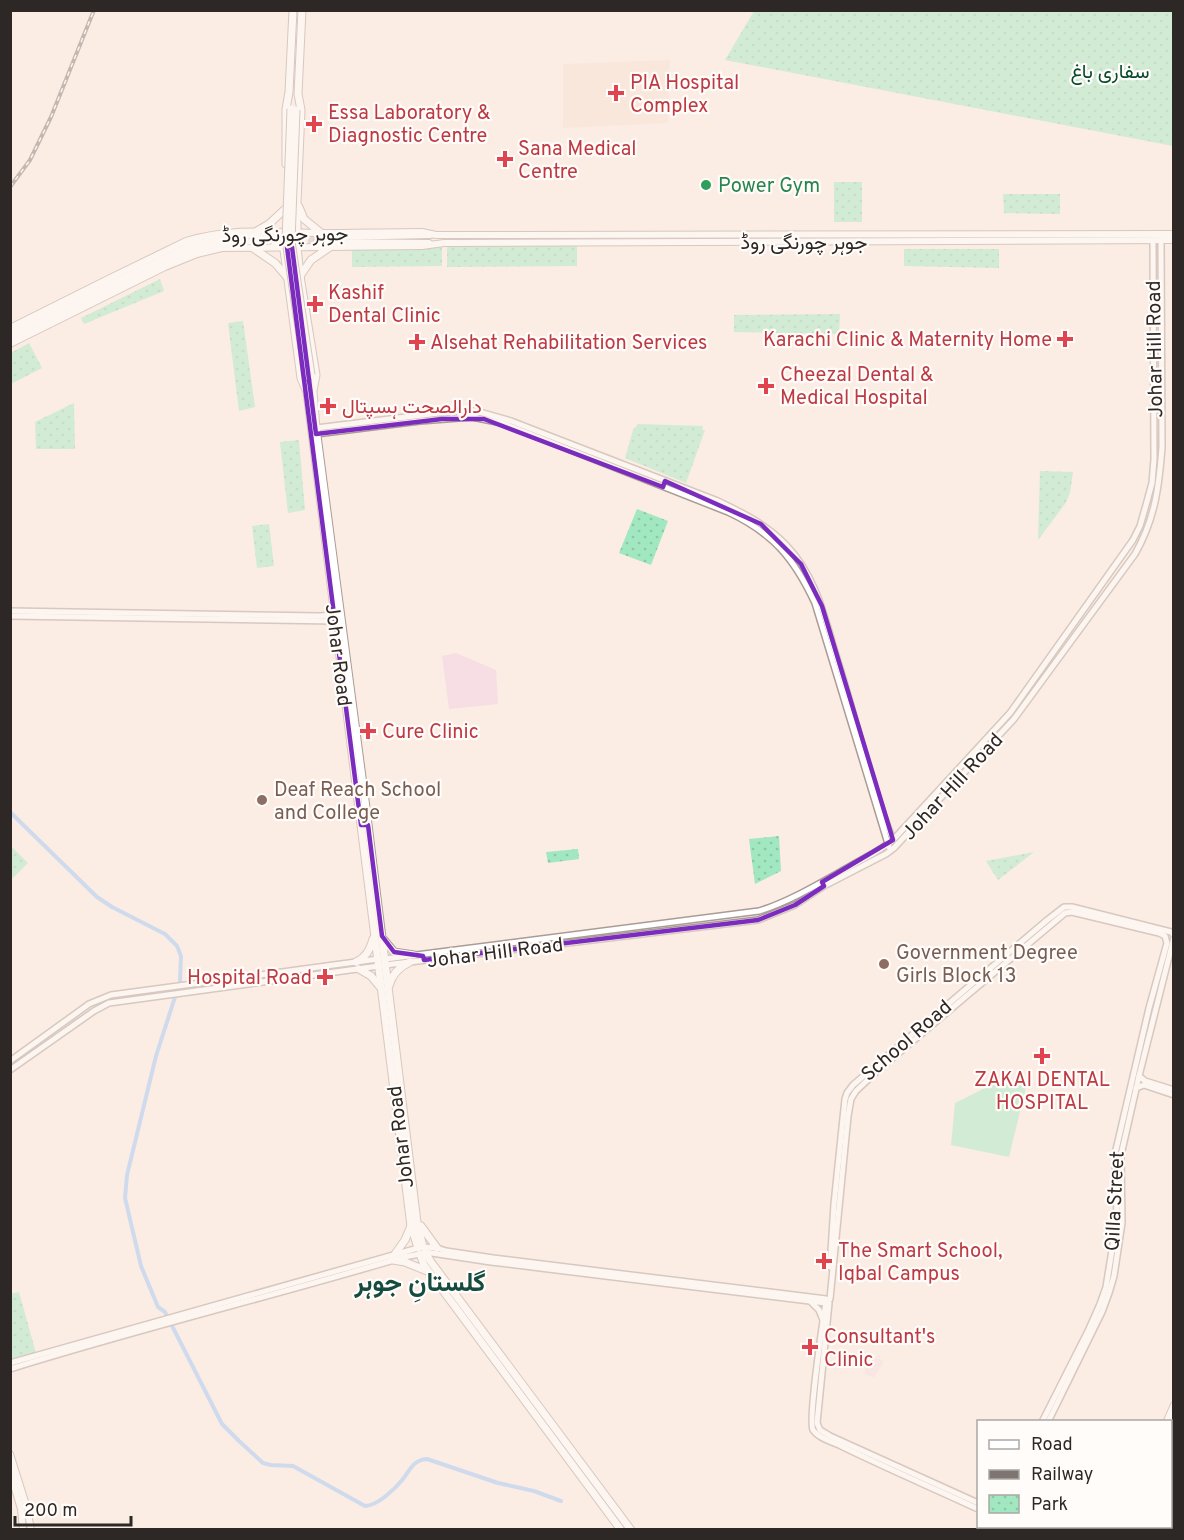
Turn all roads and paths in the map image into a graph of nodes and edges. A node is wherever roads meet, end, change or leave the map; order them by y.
1 (293, 10) edge
2 (302, 10) edge
3 (289, 92) junction
4 (298, 94) junction
5 (294, 110) junction
6 (297, 202) junction
7 (284, 210) junction
8 (257, 231) junction
9 (284, 232) junction
10 (297, 232) junction
11 (1173, 234) edge
12 (643, 235) junction
13 (1100, 237) junction
14 (316, 238) junction
15 (272, 239) junction
16 (653, 239) junction
17 (1153, 240) junction
18 (1161, 240) junction
19 (1173, 240) edge
20 (643, 243) junction
21 (435, 244) junction
22 (284, 247) junction
23 (297, 247) junction
24 (330, 247) junction
25 (254, 248) junction
26 (300, 276) junction
27 (287, 277) junction
28 (10, 328) edge
29 (10, 333) edge
30 (10, 339) edge
31 (10, 344) edge
32 (310, 391) junction
33 (1155, 425) junction
34 (1163, 426) junction
35 (316, 431) junction
36 (10, 611) edge
37 (131, 615) junction
38 (10, 616) edge
39 (335, 618) junction
40 (996, 729) junction
41 (1001, 734) junction
42 (919, 812) junction
43 (924, 817) junction
44 (365, 825) junction
45 (891, 845) junction
46 (1144, 927) junction
47 (378, 934) junction
48 (1165, 936) joint
49 (1173, 936) edge
50 (412, 958) junction
51 (382, 962) junction
52 (357, 965) junction
53 (385, 990) junction
54 (10, 1061) edge
55 (10, 1070) edge
56 (1139, 1076) junction
57 (1136, 1088) junction
58 (1169, 1090) edge
59 (1173, 1095) edge
60 (1129, 1105) junction
61 (414, 1224) junction
62 (437, 1248) junction
63 (422, 1250) junction
64 (394, 1257) junction
65 (432, 1274) junction
66 (1111, 1275) junction
67 (828, 1300) junction
68 (809, 1301) junction
69 (823, 1322) junction
70 (160, 1323) junction
71 (825, 1330) junction
72 (10, 1363) edge
73 (10, 1369) edge
74 (1043, 1420) edge
75 (1049, 1420) edge
76 (834, 1440) junction
77 (10, 1454) edge
78 (10, 1472) edge
79 (977, 1503) edge
80 (977, 1509) edge
81 (23, 1530) edge
82 (31, 1530) edge
83 (621, 1530) edge
84 (631, 1530) edge

1 - 3 main road
2 - 4 main road
3 - 5 main road
3 - 7 main road, Johar Road
4 - 5 main road
4 - 6 main road, Johar Road
5 - 32 main road, bridge
6 - 10 main road, Johar Road
6 - 14 main road
7 - 8 main road
7 - 9 main road, Johar Road
8 - 15 main road, جوہر چورنگی روڈ
8 - 28 main road, جوہر چورنگی روڈ
9 - 10 main road, جوہر چورنگی روڈ
9 - 15 main road, جوہر چورنگی روڈ
9 - 22 main road, Johar Road
10 - 14 main road, جوہر چورنگی روڈ
10 - 23 main road, Johar Road
11 - 13 main road, جوہر چورنگی روڈ
12 - 14 main road, جوہر چورنگی روڈ
12 - 16 main road, جوہر چورنگی روڈ
12 - 20 main road
13 - 16 main road, جوہر چورنگی روڈ
13 - 17 main road, جوہر چورنگی روڈ
14 - 21 main road, جوہر چورنگی روڈ
14 - 23 main road, جوہر چورنگی روڈ
14 - 24 main road, جوہر چورنگی روڈ
15 - 22 main road, جوہر چورنگی روڈ
15 - 25 main road, جوہر چورنگی روڈ
15 - 29 main road, جوہر چورنگی روڈ
15 - 30 main road, جوہر چورنگی روڈ
16 - 20 main road, جوہر چورنگی روڈ
17 - 18 main road, جوہر چورنگی روڈ
17 - 33 street, Johar Hill Road
18 - 19 main road, جوہر چورنگی روڈ
18 - 34 street, Johar Hill Road
20 - 21 main road, جوہر چورنگی روڈ
21 - 24 main road, جوہر چورنگی روڈ
22 - 23 main road, جوہر چورنگی روڈ
22 - 27 main road, Johar Road
23 - 26 main road, Johar Road
24 - 26 main road
25 - 27 main road
25 - 31 main road, جوہر چورنگی روڈ
26 - 32 main road, Johar Road
27 - 32 main road, Johar Road
32 - 35 main road, Johar Road
32 - 39 main road, Johar Road
33 - 34 street
33 - 40 street, Johar Hill Road
34 - 41 street, Johar Hill Road
35 - 44 main road, Johar Road
35 - 45 street
36 - 37 street
37 - 38 street
37 - 39 street
39 - 44 main road, Johar Road
40 - 41 street
40 - 42 street, Johar Hill Road
41 - 43 street, Johar Hill Road
42 - 43 street
42 - 45 street, Johar Hill Road
43 - 45 street, Johar Hill Road
44 - 47 main road, Johar Road
45 - 50 street, Johar Hill Road
46 - 48 street, School Road
46 - 49 street, School Road
46 - 67 street, School Road
47 - 50 main road
47 - 51 main road, Johar Road
47 - 52 main road
48 - 60 street, Qilla Street
49 - 56 street, Qilla Street
50 - 51 street, Johar Hill Road
50 - 53 main road
51 - 52 street, Johar Hill Road
51 - 53 main road, Johar Road
52 - 53 main road
52 - 54 street
52 - 55 street
53 - 61 main road, Johar Road
56 - 57 street, Qilla Street
56 - 58 street
57 - 58 street
57 - 60 street, Qilla Street
58 - 59 street
60 - 66 street, Qilla Street
61 - 62 main road
61 - 63 main road, Johar Road
61 - 64 main road
62 - 63 street
62 - 67 street
63 - 64 street
63 - 65 main road, Johar Road
63 - 68 street
63 - 84 main road, Johar Road
64 - 65 main road
64 - 70 street
65 - 83 main road, Johar Road
66 - 74 street, Qilla Street
66 - 75 street, Qilla Street
67 - 68 street
67 - 69 street, School Road
67 - 71 street, School Road
68 - 69 street
69 - 71 street, School Road
70 - 72 street
70 - 73 street
71 - 76 street, School Road
76 - 79 street, School Road
76 - 80 street, School Road
77 - 82 main road
78 - 81 main road

